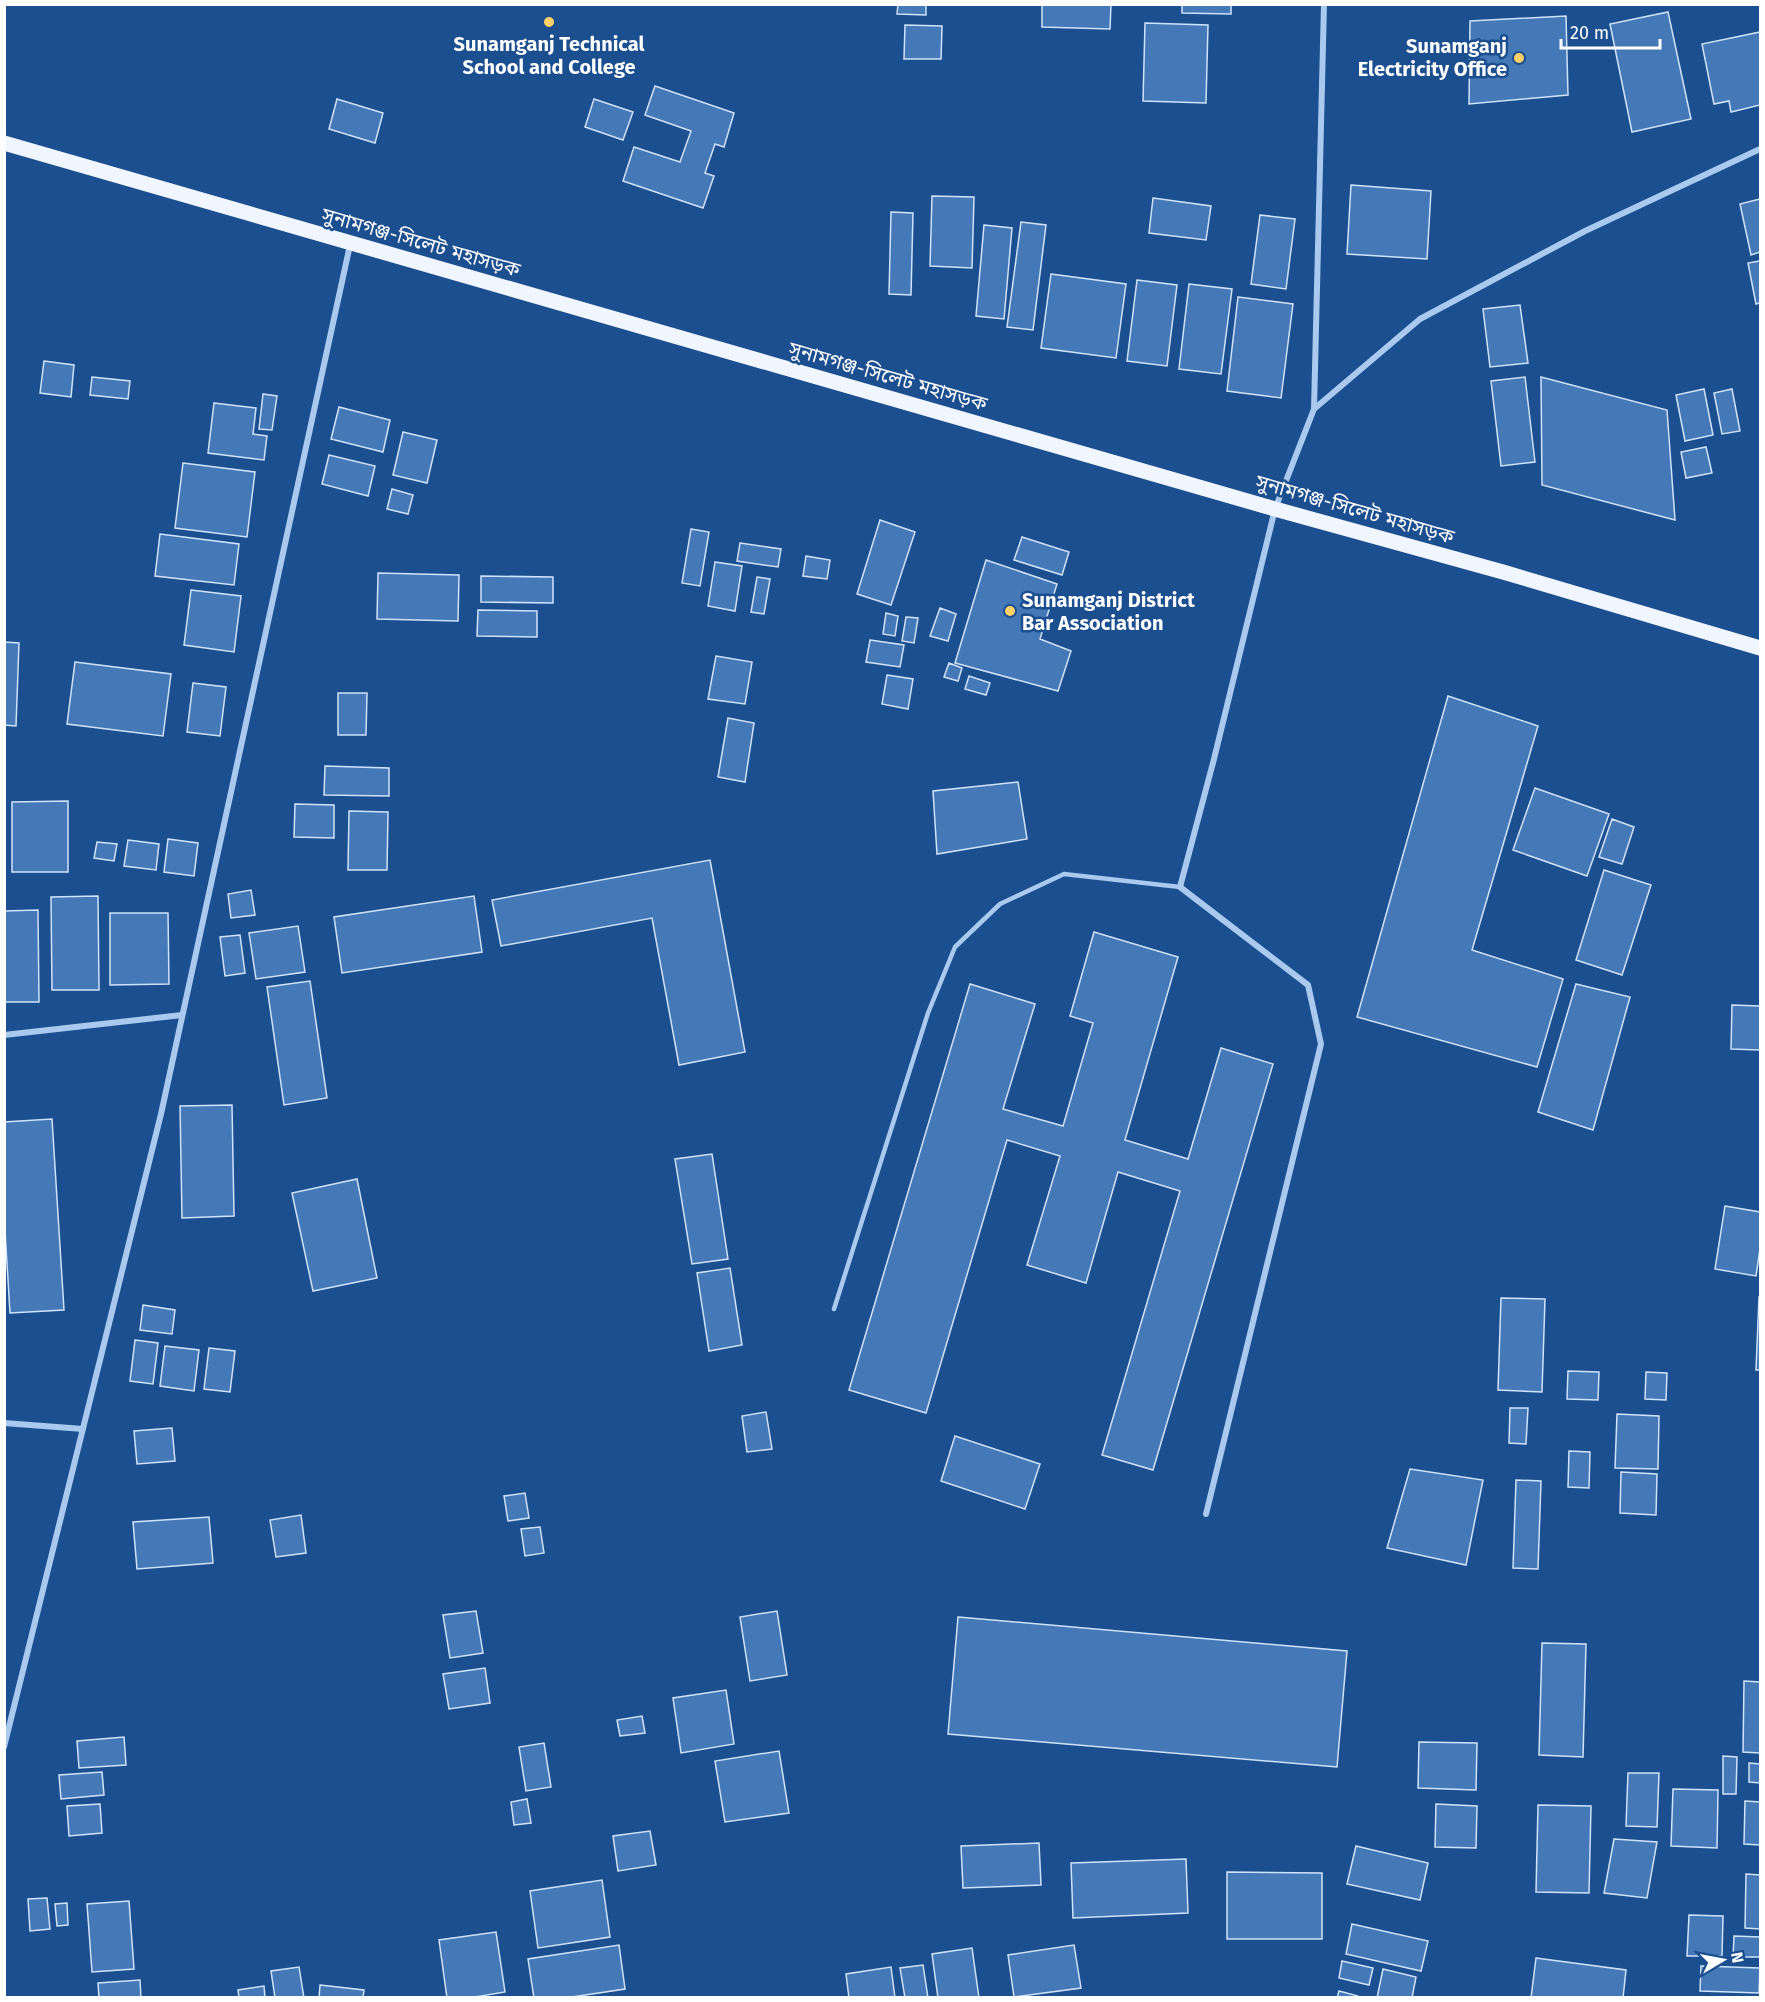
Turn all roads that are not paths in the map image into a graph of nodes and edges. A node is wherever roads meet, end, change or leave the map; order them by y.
1 (1324, 4) edge
2 (4, 143) edge
3 (1761, 149) edge
4 (350, 243) junction
5 (1314, 409) junction
6 (1275, 509) junction
7 (1761, 648) edge
8 (1180, 887) junction
9 (182, 1015) junction
10 (4, 1035) edge
11 (834, 1309) dead end
12 (4, 1423) edge
13 (83, 1429) junction
14 (1206, 1514) dead end
15 (4, 1747) edge

1 - 5 street
2 - 4 main road, সুনামগঞ্জ-সিলেট মহাসড়ক
3 - 5 street
4 - 6 main road, সুনামগঞ্জ-সিলেট মহাসড়ক
4 - 9 street
5 - 6 street
6 - 7 main road, সুনামগঞ্জ-সিলেট মহাসড়ক
6 - 8 street
8 - 11 lane
8 - 14 street
9 - 10 street
9 - 13 street
12 - 13 street
13 - 15 street

